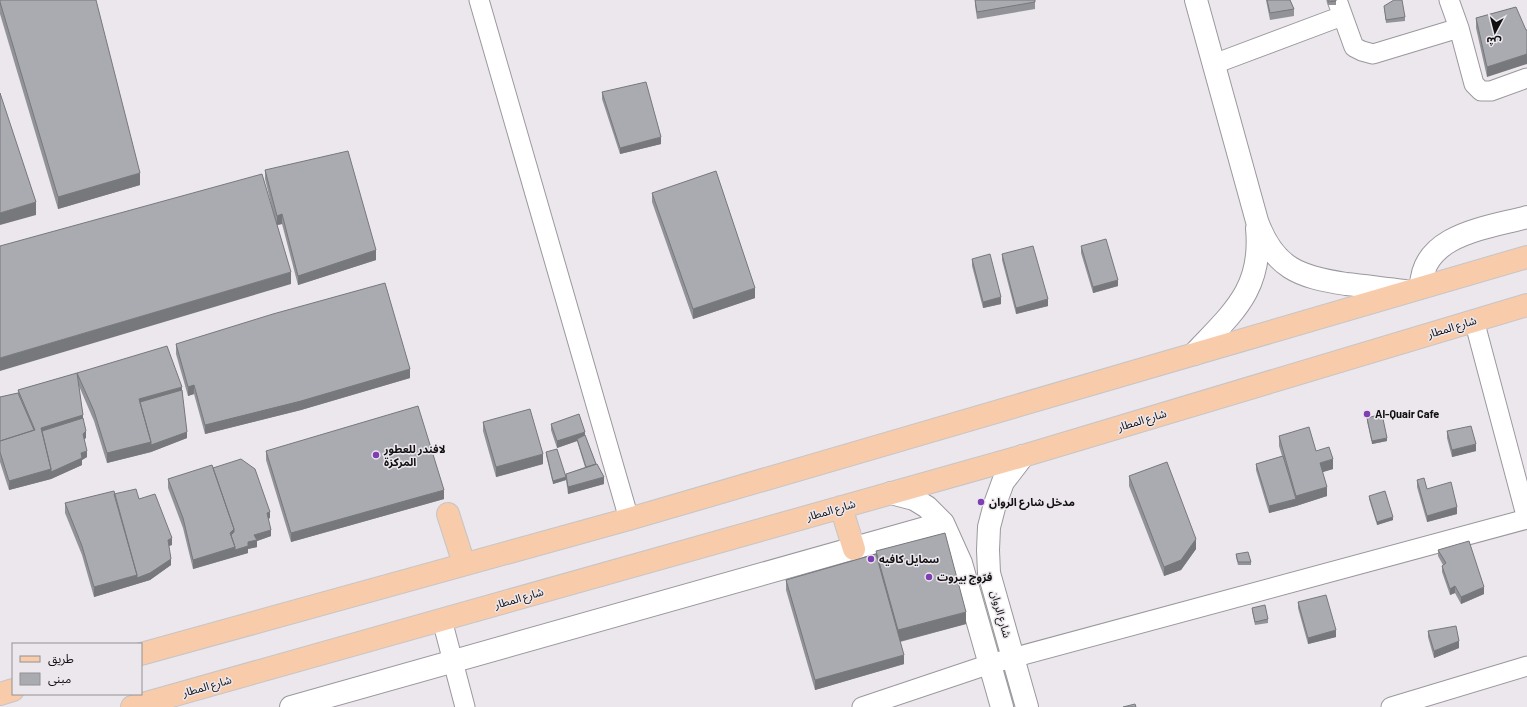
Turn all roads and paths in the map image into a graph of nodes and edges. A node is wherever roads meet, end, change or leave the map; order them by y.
1 (479, 0) edge
2 (1196, 0) edge
3 (1449, 0) edge
4 (1340, 8) edge
5 (1459, 28) junction
6 (1214, 64) junction
7 (1527, 78) edge
8 (1527, 217) edge
9 (1257, 221) junction
10 (1527, 257) edge
11 (1413, 289) junction
12 (1527, 305) edge
13 (1474, 320) junction
14 (1194, 354) junction
15 (1023, 456) junction
16 (891, 493) junction
17 (841, 507) junction
18 (448, 514) dead end
19 (630, 519) junction
20 (1527, 519) edge
21 (942, 524) junction
22 (854, 549) junction
23 (464, 564) junction
24 (442, 620) junction
25 (142, 654) edge
26 (1013, 658) junction
27 (453, 663) junction
28 (990, 664) junction
29 (1527, 666) edge
30 (12, 690) edge
31 (0, 694) edge
32 (132, 707) edge
33 (291, 707) edge
34 (465, 707) edge
35 (862, 707) edge
36 (1002, 707) edge
37 (1027, 707) edge
38 (1390, 707) edge

1 - 19 street
2 - 6 street
3 - 5 street
4 - 5 street
4 - 6 street
5 - 7 street
6 - 9 street
8 - 11 street
9 - 11 street
9 - 14 street
10 - 11 main road
11 - 14 main road
12 - 13 main road, شارع المطار
13 - 15 main road, شارع المطار
13 - 20 street
14 - 19 main road
15 - 16 main road, شارع المطار
15 - 26 street, شارع الروان
16 - 17 main road, شارع المطار
16 - 21 street
17 - 22 main road
17 - 24 main road, شارع المطار
18 - 23 main road
19 - 23 main road
20 - 26 street
21 - 22 street
21 - 28 street
22 - 27 street
23 - 25 main road
24 - 27 street
24 - 32 main road, شارع المطار
26 - 28 street
26 - 37 street, شارع الروان
27 - 33 street
27 - 34 street
28 - 35 street
28 - 36 street
29 - 38 street
30 - 31 main road

